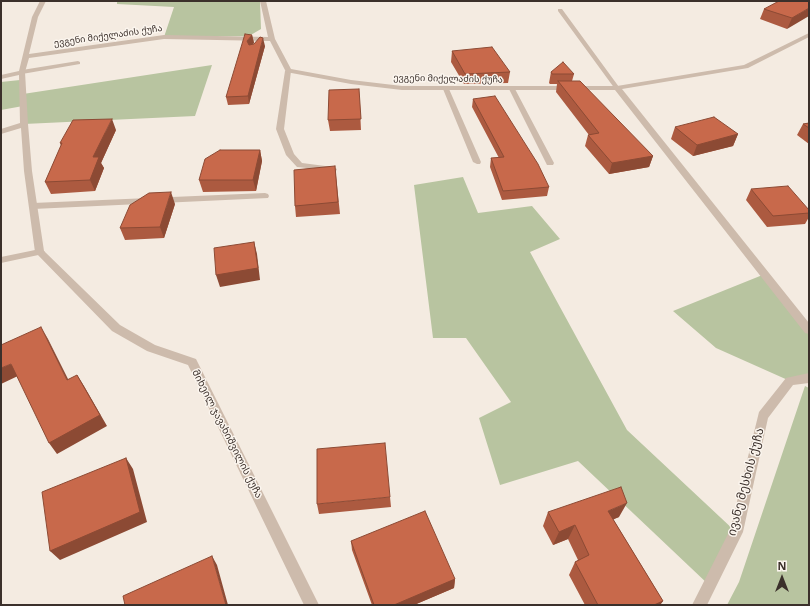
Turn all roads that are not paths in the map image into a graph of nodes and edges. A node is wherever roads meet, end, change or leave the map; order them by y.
1 (43, 1) edge
2 (263, 1) edge
3 (560, 10) dead end
4 (807, 37) edge
5 (262, 39) junction
6 (272, 39) junction
7 (255, 47) edge
8 (26, 56) junction
9 (78, 63) dead end
10 (288, 71) junction
11 (22, 72) junction
12 (1, 76) edge
13 (617, 88) junction
14 (446, 89) junction
15 (512, 89) junction
16 (24, 124) junction
17 (1, 132) edge
18 (476, 162) dead end
19 (550, 163) dead end
20 (333, 169) edge
21 (265, 196) dead end
22 (33, 206) junction
23 (40, 252) junction
24 (1, 260) edge
25 (809, 330) edge
26 (809, 378) edge
27 (312, 605) edge
28 (700, 605) edge

1 - 8 street
2 - 6 street
3 - 13 street
4 - 13 street, ევგენი მიქელაძის ქუჩა
5 - 6 street, ევგენი მიქელაძის ქუჩა
5 - 7 street
5 - 8 street, ევგენი მიქელაძის ქუჩა
6 - 10 street
8 - 11 street
9 - 11 street
10 - 14 street, ევგენი მიქელაძის ქუჩა
10 - 20 street
11 - 12 street
11 - 16 street
13 - 15 street, ევგენი მიქელაძის ქუჩა
13 - 25 street
14 - 15 street, ევგენი მიქელაძის ქუჩა
14 - 18 street
15 - 19 street
16 - 17 street
16 - 22 street
21 - 22 street
22 - 23 street
23 - 24 street
23 - 27 street, მიხეილ ჯავახიშვილის ქუჩა
26 - 28 street, ივანე მესხის ქუჩა

